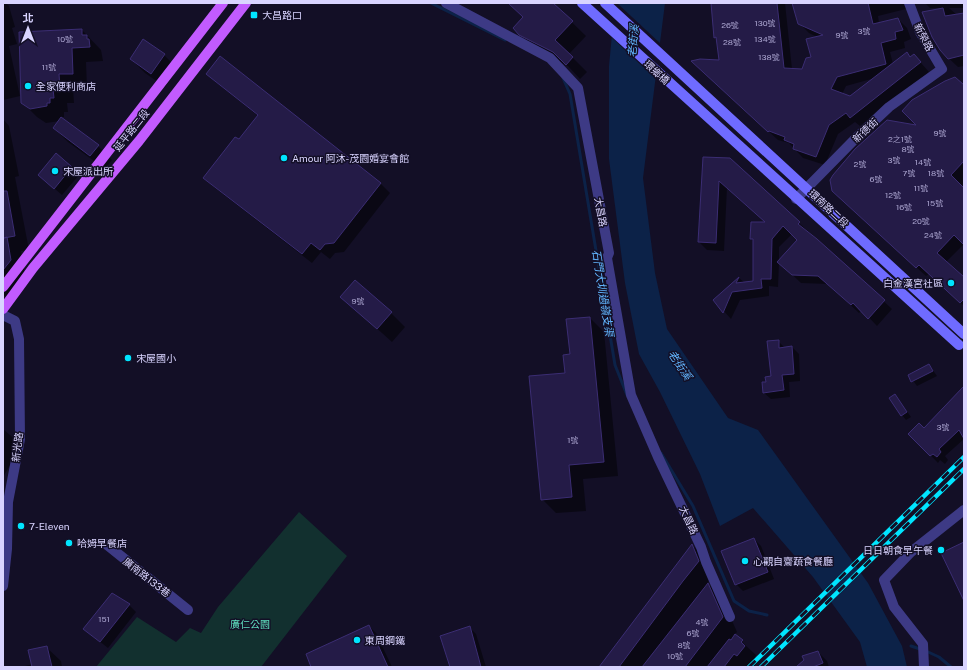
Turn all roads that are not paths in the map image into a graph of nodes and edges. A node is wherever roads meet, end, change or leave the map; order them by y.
1 (223, 3) edge
2 (246, 3) edge
3 (446, 3) edge
4 (582, 3) edge
5 (605, 3) edge
6 (909, 3) edge
7 (942, 69) joint
8 (692, 83) joint
9 (687, 99) joint
10 (807, 188) junction
11 (796, 199) junction
12 (911, 286) junction
13 (3, 287) edge
14 (902, 295) junction
15 (3, 309) edge
16 (3, 315) edge
17 (964, 334) edge
18 (958, 345) dead end
19 (964, 510) edge
20 (106, 544) dead end
21 (3, 586) edge
22 (188, 610) dead end
23 (730, 617) dead end
24 (924, 667) edge

1 - 13 main road, 延平路二段
2 - 15 main road, 延平路二段
3 - 23 street, 大昌路
4 - 9 main road, 環鄉橋
5 - 8 main road, 環鄉橋
6 - 7 street, 新榮路
7 - 10 street, 新德街
8 - 10 main road, 環南路二段
9 - 11 main road, 環南路二段
10 - 11 street, 新德街
10 - 12 main road, 環南路二段
11 - 14 main road, 環南路二段
12 - 14 main road
12 - 17 main road, 環南路二段
14 - 18 main road, 環南路二段
16 - 21 street, 新光路
19 - 24 street
20 - 22 street, 廣南路133巷

